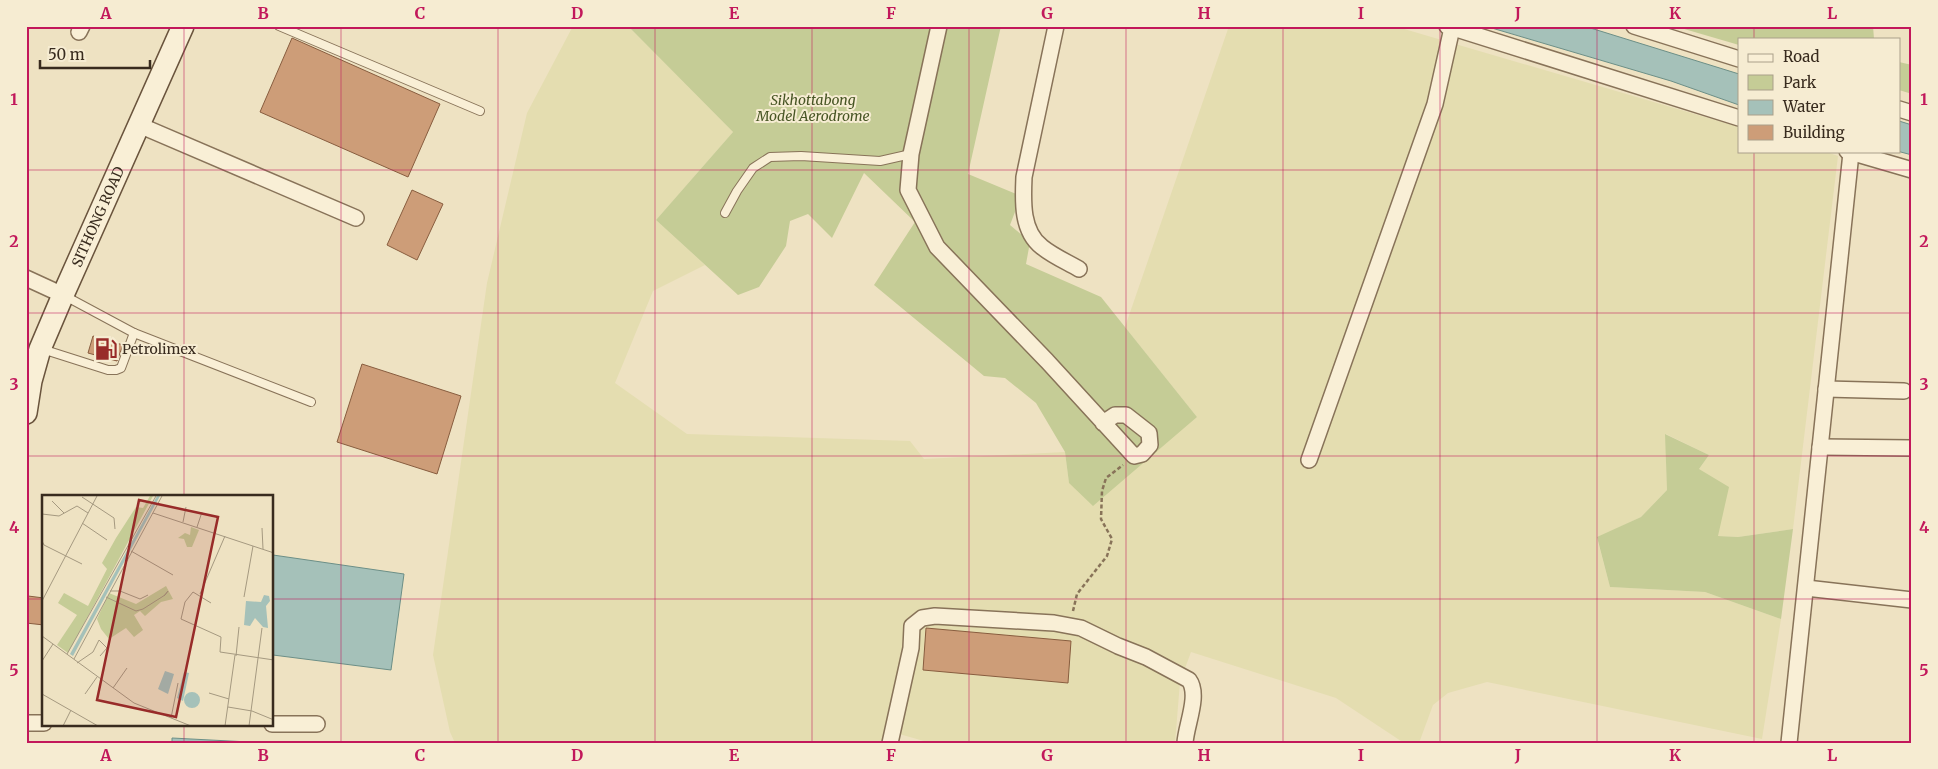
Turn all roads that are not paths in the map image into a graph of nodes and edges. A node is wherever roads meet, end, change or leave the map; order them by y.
1 (183, 26) edge
2 (279, 26) edge
3 (939, 26) edge
4 (1056, 26) edge
5 (1634, 26) edge
6 (1450, 27) edge
7 (1738, 60) edge
8 (480, 111) dead end
9 (1738, 118) edge
10 (139, 125) junction
11 (1849, 152) edge
12 (910, 154) junction
13 (1912, 170) edge
14 (725, 213) dead end
15 (356, 218) dead end
16 (1079, 269) dead end
17 (26, 278) edge
18 (63, 295) junction
19 (134, 333) junction
20 (40, 349) junction
21 (29, 380) edge
22 (1826, 389) junction
23 (1904, 391) dead end
24 (311, 402) dead end
25 (26, 413) edge
26 (1103, 422) junction
27 (1820, 447) junction
28 (1912, 448) edge
29 (1309, 460) dead end
30 (1806, 588) junction
31 (1912, 600) edge
32 (26, 723) edge
33 (42, 723) edge
34 (274, 724) edge
35 (317, 724) dead end
36 (890, 743) edge
37 (1185, 743) edge
38 (1789, 743) edge

1 - 10 main road, SITHONG ROAD
2 - 8 lane
3 - 12 street
4 - 16 street
5 - 7 street
6 - 9 street
6 - 29 street
10 - 15 street
10 - 18 main road, SITHONG ROAD
11 - 13 street
11 - 22 street
12 - 14 lane
12 - 26 street
17 - 18 street
18 - 19 lane
18 - 20 main road, SITHONG ROAD
19 - 20 lane
19 - 24 lane
20 - 21 main road, SITHONG ROAD
21 - 25 main road, SITHONG ROAD
22 - 23 street
22 - 27 street
26 - 26 street
27 - 28 street
27 - 30 street
30 - 31 street
30 - 38 street
32 - 33 street
34 - 35 street
36 - 37 street

